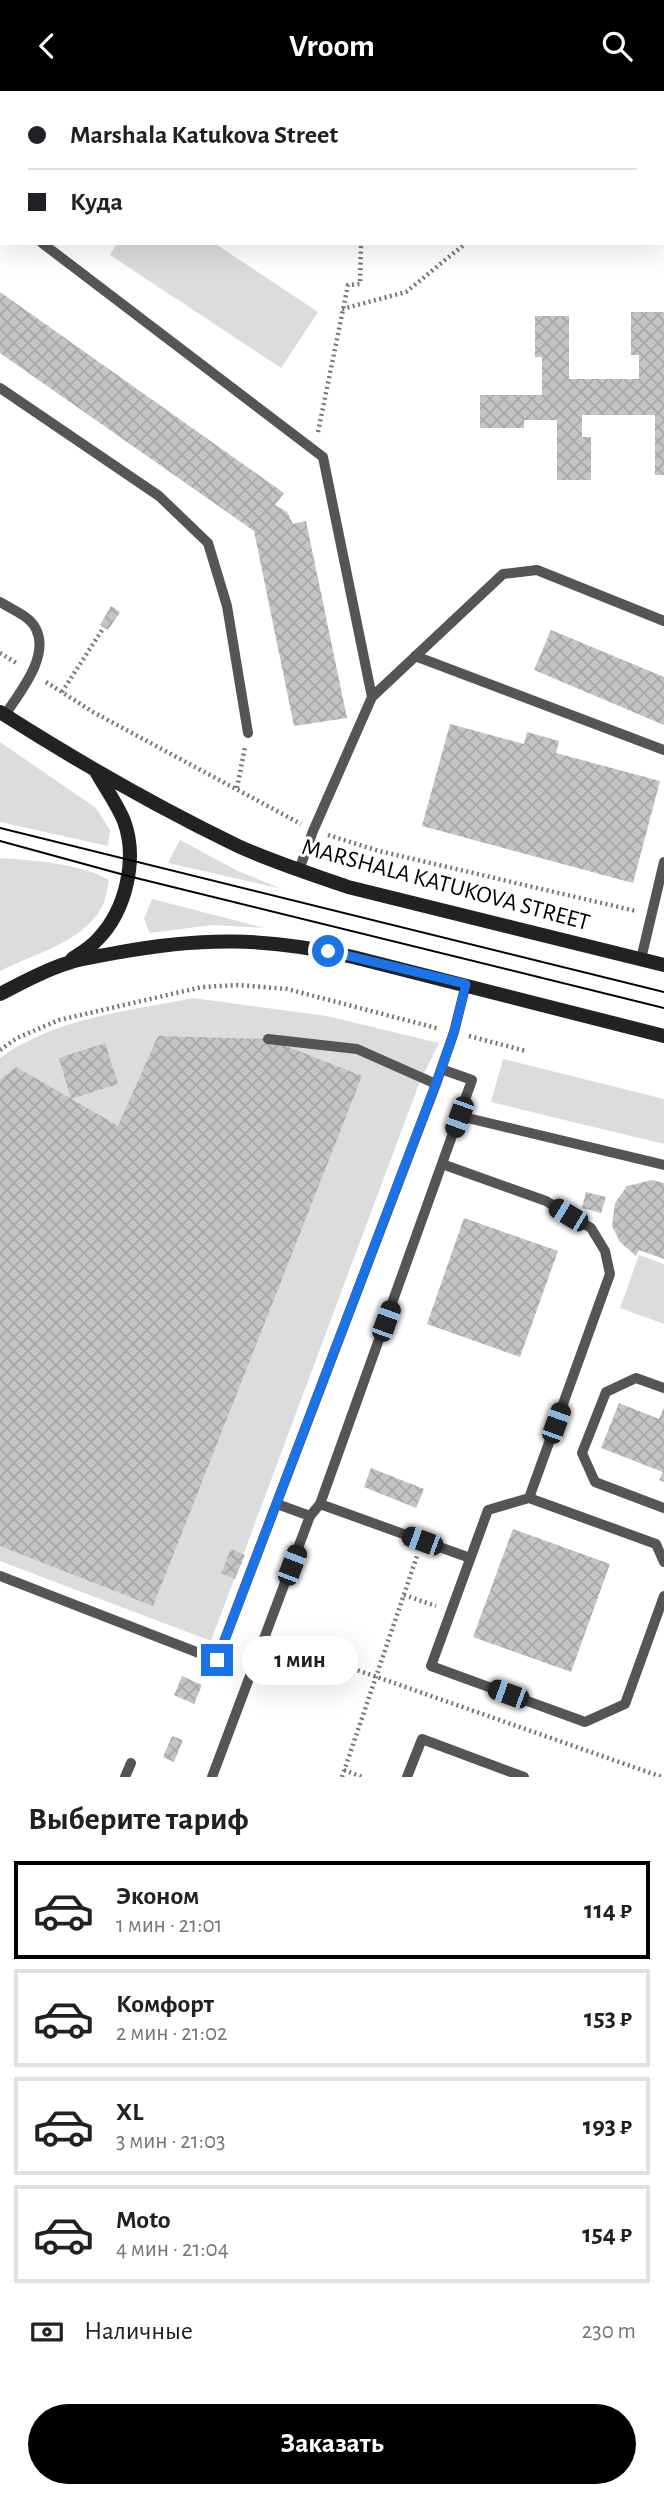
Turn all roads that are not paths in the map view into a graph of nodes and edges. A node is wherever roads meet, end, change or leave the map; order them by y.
1 (45, 245) edge
2 (0, 388) edge
3 (0, 602) edge
4 (664, 621) edge
5 (415, 656) junction
6 (372, 697) junction
7 (3, 714) edge
8 (248, 733) road end
9 (664, 750) edge
10 (96, 772) junction
11 (664, 862) edge
12 (299, 870) junction
13 (641, 959) junction
14 (68, 963) junction
15 (664, 965) edge
16 (466, 984) junction
17 (0, 994) edge
18 (664, 1036) edge
19 (268, 1039) dead end
20 (441, 1069) junction
21 (436, 1083) junction
22 (459, 1117) junction
23 (442, 1164) junction
24 (664, 1165) edge
25 (664, 1388) edge
26 (529, 1498) junction
27 (277, 1504) junction
28 (320, 1504) junction
29 (664, 1508) edge
30 (310, 1516) junction
31 (470, 1558) junction
32 (664, 1562) edge
33 (0, 1576) edge
34 (664, 1596) edge
35 (131, 1763) dead end
36 (125, 1777) edge
37 (212, 1777) edge
38 (407, 1777) edge
39 (524, 1777) edge

1 - 6 lane
2 - 8 lane
3 - 7 lane
4 - 5 lane
5 - 6 lane
5 - 9 lane
6 - 12 lane
7 - 10 main road, MARSHALA KATUKOVA STREET
10 - 12 main road, MARSHALA KATUKOVA STREET
10 - 14 main road
11 - 13 lane
12 - 13 main road, MARSHALA KATUKOVA STREET
13 - 15 main road, MARSHALA KATUKOVA STREET
14 - 16 main road
14 - 17 main road
16 - 18 main road
16 - 20 lane
19 - 21 lane
20 - 21 lane
20 - 22 lane
21 - 27 lane
22 - 23 lane
22 - 24 lane
23 - 26 lane
23 - 28 lane
25 - 29 lane
26 - 31 lane
26 - 32 lane
27 - 30 lane
27 - 33 lane
28 - 30 lane
28 - 31 lane
30 - 37 lane
31 - 34 lane
35 - 36 lane
38 - 39 lane

